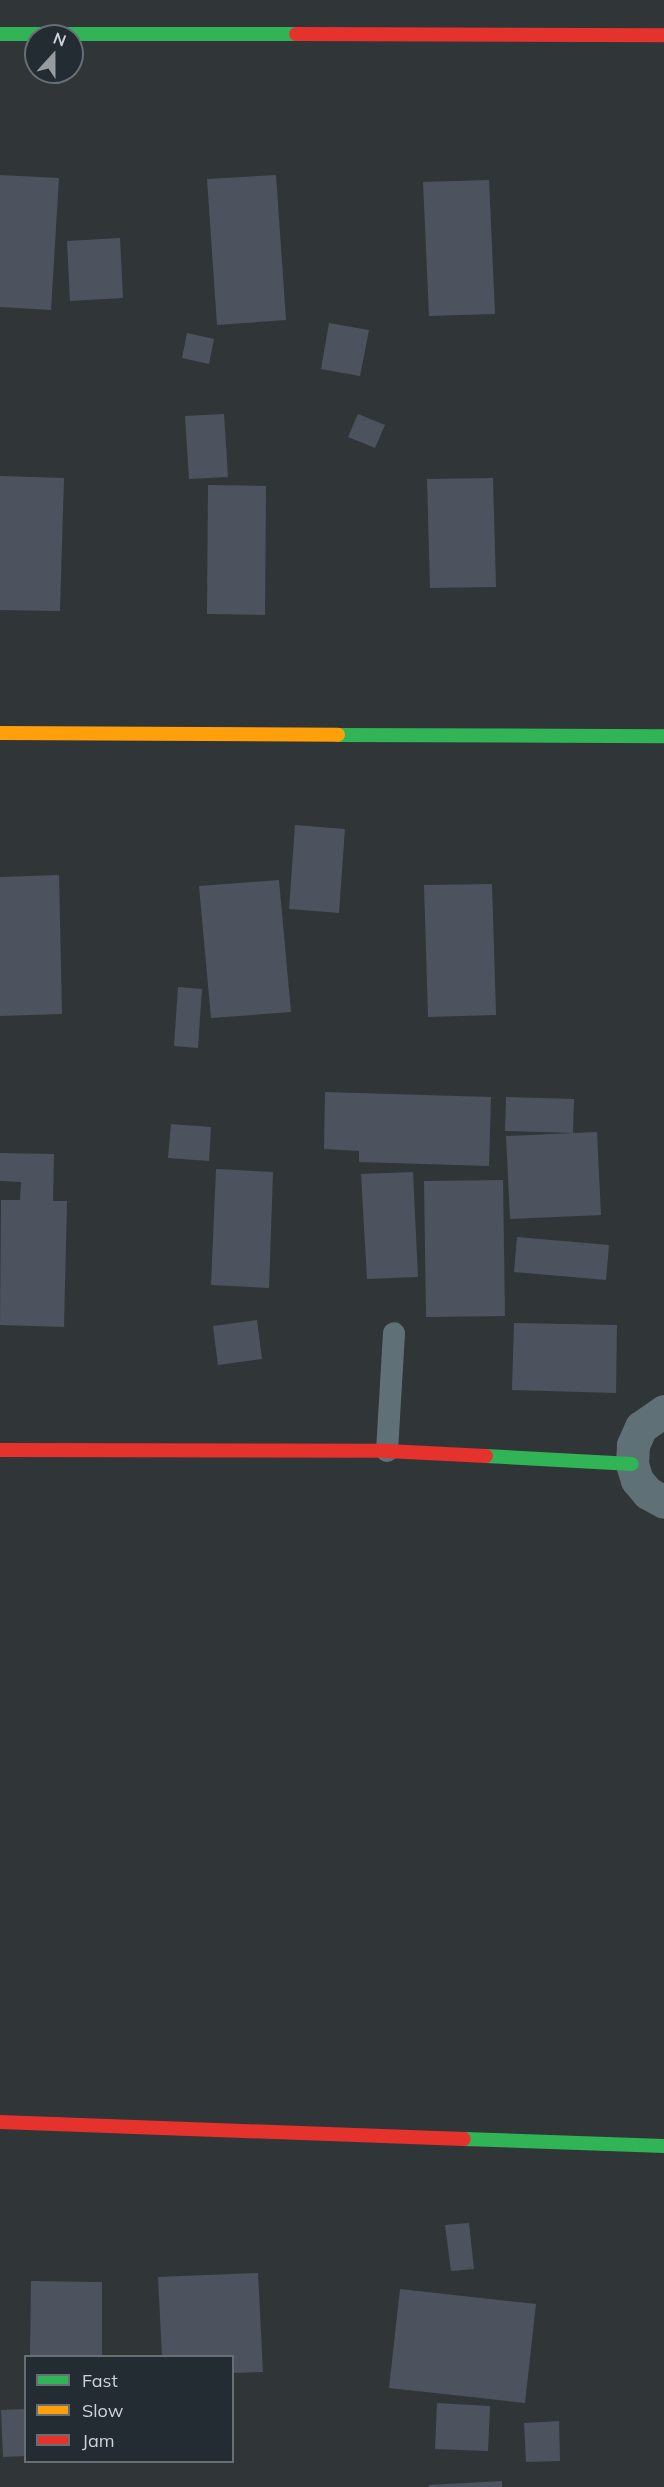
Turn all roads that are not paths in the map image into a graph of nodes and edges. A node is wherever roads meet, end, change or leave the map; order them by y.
1 (0, 34) edge
2 (664, 35) edge
3 (0, 733) edge
4 (664, 736) edge
5 (393, 1333) dead end
6 (664, 1411) edge
7 (0, 1450) edge
8 (387, 1451) junction
9 (633, 1464) junction
10 (664, 1502) edge
11 (0, 2122) edge
12 (664, 2146) edge

1 - 2 street
3 - 4 street
5 - 8 lane
6 - 9 street
7 - 8 street
8 - 9 street
9 - 10 street
11 - 12 street

